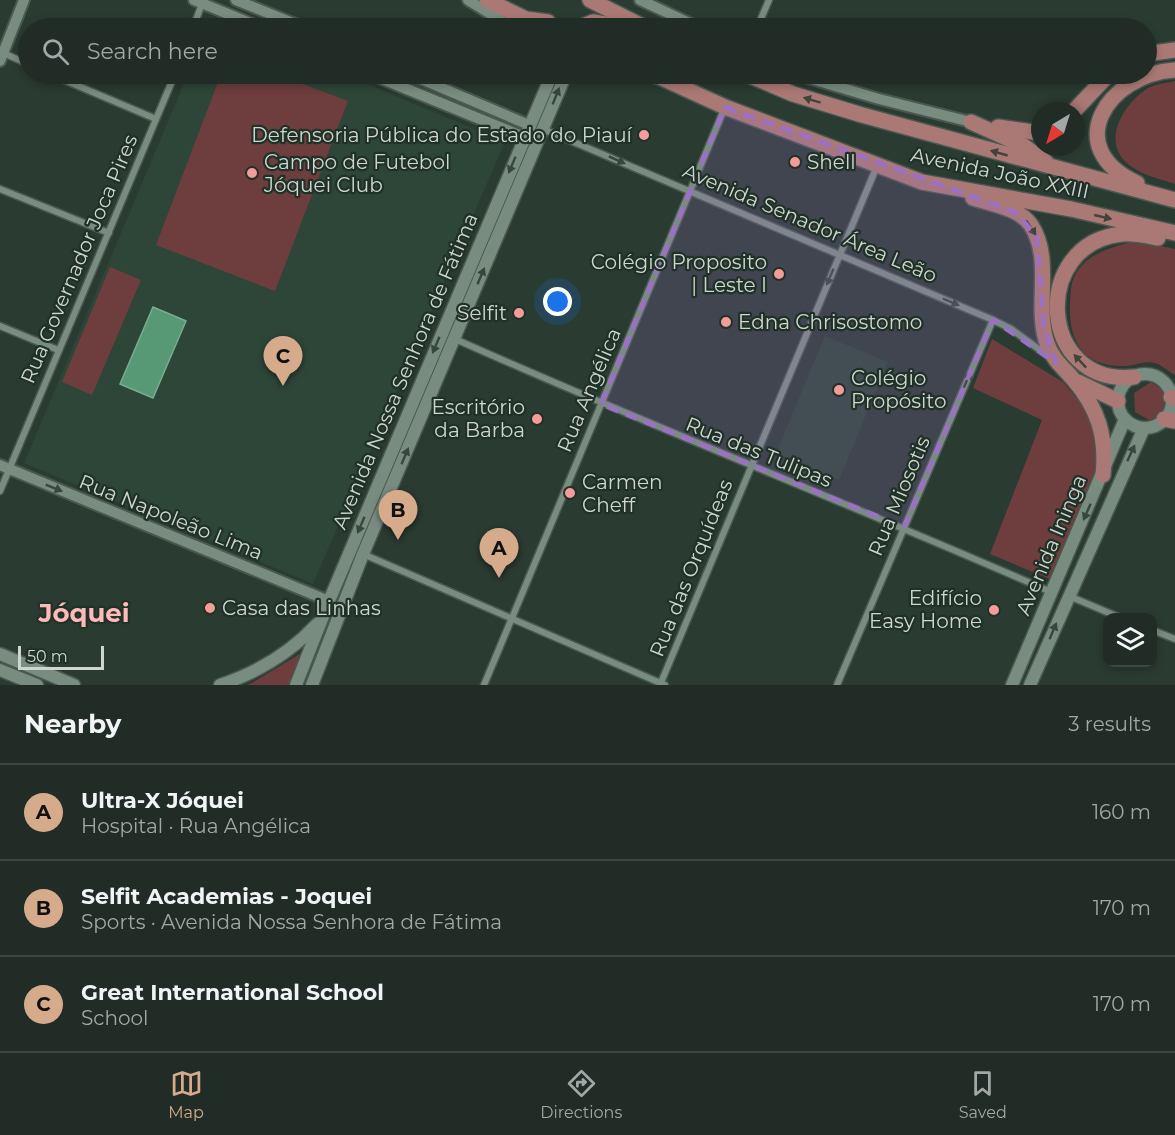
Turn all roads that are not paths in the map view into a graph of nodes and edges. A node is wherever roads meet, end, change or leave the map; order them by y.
1 (24, 0) edge
2 (236, 0) edge
3 (468, 0) edge
4 (487, 0) edge
5 (510, 0) edge
6 (590, 0) edge
7 (640, 0) edge
8 (768, 0) edge
9 (200, 1) edge
10 (196, 18) edge
11 (239, 18) edge
12 (278, 18) edge
13 (497, 18) edge
14 (524, 18) edge
15 (542, 18) edge
16 (626, 18) edge
17 (679, 18) edge
18 (761, 18) edge
19 (1175, 50) edge
20 (1157, 52) edge
21 (1, 55) edge
22 (18, 61) edge
23 (1175, 70) edge
24 (1157, 72) edge
25 (74, 84) edge
26 (171, 84) edge
27 (395, 84) edge
28 (425, 84) edge
29 (433, 84) edge
30 (547, 84) edge
31 (562, 84) edge
32 (675, 84) edge
33 (769, 84) edge
34 (829, 84) edge
35 (1100, 84) edge
36 (1128, 84) edge
37 (420, 94) junction
38 (1083, 102) edge
39 (725, 107) junction
40 (156, 119) junction
41 (971, 122) junction
42 (529, 125) junction
43 (543, 129) junction
44 (1031, 134) edge
45 (524, 137) junction
46 (877, 166) junction
47 (1056, 169) junction
48 (922, 182) junction
49 (0, 189) edge
50 (689, 193) junction
51 (1175, 200) edge
52 (109, 233) junction
53 (1175, 233) edge
54 (1175, 240) edge
55 (839, 255) junction
56 (993, 320) junction
57 (0, 326) edge
58 (455, 339) junction
59 (58, 350) junction
60 (1056, 363) junction
61 (1134, 377) junction
62 (1073, 379) junction
63 (1173, 397) edge
64 (1118, 401) junction
65 (601, 404) junction
66 (1125, 419) junction
67 (1170, 420) edge
68 (1144, 428) junction
69 (4, 467) edge
70 (750, 467) junction
71 (1103, 476) junction
72 (0, 491) edge
73 (904, 527) junction
74 (363, 554) junction
75 (1052, 593) junction
76 (1068, 596) junction
77 (329, 601) junction
78 (1109, 613) edge
79 (511, 617) junction
80 (322, 619) junction
81 (1157, 632) edge
82 (1175, 639) edge
83 (0, 654) edge
84 (0, 670) edge
85 (662, 684) edge
86 (38, 685) edge
87 (74, 685) edge
88 (220, 685) edge
89 (297, 685) edge
90 (312, 685) edge
91 (484, 685) edge
92 (837, 685) edge
93 (1012, 685) edge
94 (1030, 685) edge

1 - 21 street
2 - 12 street
3 - 13 street
4 - 14 main road
5 - 15 main road
6 - 16 main road
7 - 17 street
8 - 18 street
9 - 10 street
9 - 11 street
19 - 20 main road
21 - 22 street
23 - 24 main road
25 - 40 street
26 - 40 street, Rua Governador Joca Pires
27 - 37 street
28 - 37 street
29 - 42 street
30 - 42 main road, Avenida Nossa Senhora de Fátima
43 -> 31 main road, Avenida Nossa Senhora de Fátima
32 - 39 main road, Avenida João XXIII
47 -> 33 main road, Avenida João XXIII
34 - 41 street
35 - 38 main road
36 - 51 main road
37 - 45 street
39 - 46 main road, Avenida João XXIII
39 - 50 street, Rua Angélica
40 - 52 street, Rua Governador Joca Pires
41 - 44 main road
41 - 47 main road
42 - 45 main road, Avenida Nossa Senhora de Fátima
43 -> 50 street, Avenida Senador Área Leão
58 -> 43 main road, Avenida Nossa Senhora de Fátima
45 -> 77 main road, Avenida Nossa Senhora de Fátima
46 - 48 main road, Avenida João XXIII
46 - 55 street, Rua das Orquídeas
47 - 51 main road, Avenida João XXIII
48 -> 53 main road, Avenida João XXIII
48 -> 60 main road
49 - 52 street
50 - 55 street, Avenida Senador Área Leão
50 - 65 street, Rua Angélica
52 - 59 street, Rua Governador Joca Pires
61 -> 54 main road
55 -> 56 street, Avenida Senador Área Leão
55 -> 70 street, Rua das Orquídeas
56 - 60 street, Avenida Senador Área Leão
73 -> 56 street, Rua Miosotis
57 - 59 street
58 - 65 street, Rua das Tulipas
74 -> 58 main road, Avenida Nossa Senhora de Fátima
59 - 69 street, Rua Governador Joca Pires
60 - 62 main road
61 - 63 main road
61 - 64 main road
62 - 64 main road
62 - 71 main road
63 - 67 main road
64 - 66 main road
65 - 70 street, Rua das Tulipas
65 - 79 street, Rua Angélica
66 - 68 main road
66 - 71 main road, Avenida Ininga
67 - 68 main road
76 -> 68 main road, Avenida Ininga
69 - 72 street, Rua Governador Joca Pires
69 -> 77 street, Rua Napoleão Lima
70 - 73 street, Rua das Tulipas
70 - 85 street, Rua das Orquídeas
71 -> 75 main road, Avenida Ininga
73 - 75 street, Rua das Tulipas
73 - 92 street, Rua Miosotis
74 - 79 street
74 - 90 main road, Avenida Nossa Senhora de Fátima
75 - 93 main road, Avenida Ininga
76 - 78 street
94 -> 76 main road, Avenida Ininga
77 - 80 main road, Avenida Nossa Senhora de Fátima
79 - 85 street
79 - 91 street, Rua Angélica
80 - 88 main road
80 - 89 main road, Avenida Nossa Senhora de Fátima
81 - 82 street
83 - 87 main road
84 - 86 main road

